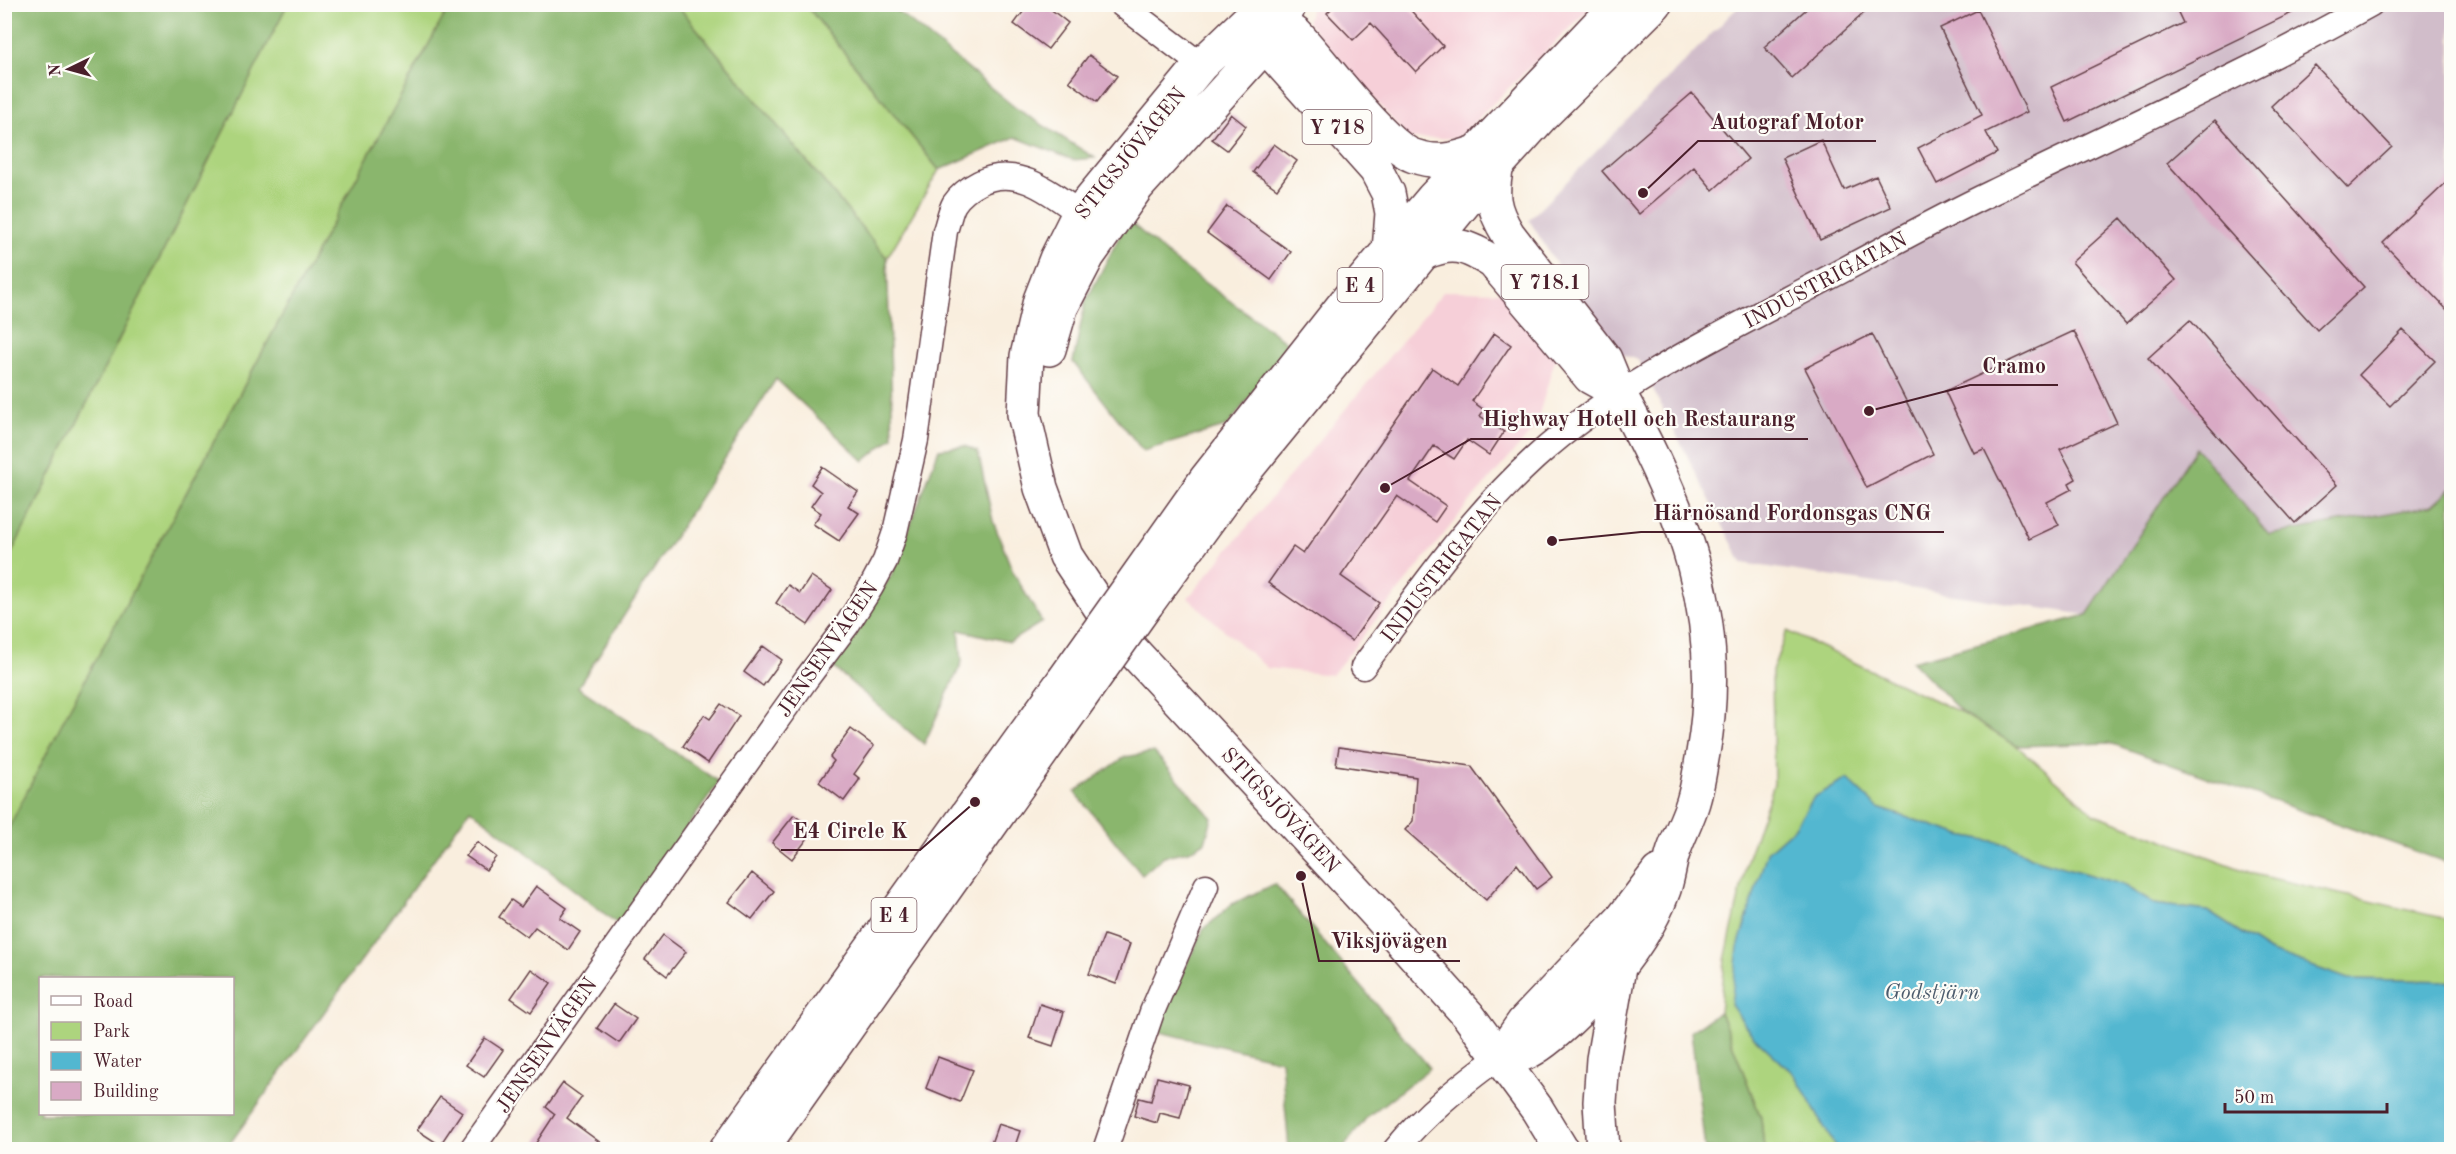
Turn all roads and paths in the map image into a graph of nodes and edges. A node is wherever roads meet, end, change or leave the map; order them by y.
1 (1120, 4) edge
2 (1618, 4) edge
3 (1655, 4) edge
4 (2371, 4) edge
5 (1273, 18) edge
6 (1202, 65) junction
7 (1486, 159) junction
8 (1079, 213) junction
9 (1389, 250) junction
10 (1424, 253) junction
11 (1619, 393) junction
12 (1033, 454) junction
13 (1138, 596) junction
14 (1363, 667) dead end
15 (1072, 689) junction
16 (1673, 854) junction
17 (1206, 886) dead end
18 (1619, 968) junction
19 (1500, 1056) junction
20 (471, 1149) edge
21 (726, 1149) edge
22 (761, 1149) edge
23 (1105, 1149) edge
24 (1395, 1149) edge
25 (1562, 1149) edge
26 (1603, 1149) edge

1 - 6 street
2 - 7 main road, E 4
3 - 7 main road, E 4
4 - 11 street, INDUSTRIGATAN
5 - 6 main road, STIGSJÖVÄGEN
5 - 7 main road, Y 718
5 - 9 main road, Y 718
5 - 12 main road, STIGSJÖVÄGEN
6 - 8 main road, STIGSJÖVÄGEN
7 - 9 main road, E 4
7 - 10 main road, E 4
7 - 11 main road, Y 718.1
8 - 12 main road, STIGSJÖVÄGEN
8 - 20 street, JENSENVÄGEN
9 - 13 main road, E 4
10 - 11 main road, Y 718.1
10 - 13 main road, E 4
11 - 14 street, INDUSTRIGATAN
11 - 16 main road, Y 718.1
12 - 19 main road, STIGSJÖVÄGEN
13 - 15 main road, E 4, bridge
15 - 21 main road, E 4
15 - 22 main road, E 4
16 - 18 main road, Y 718.1
16 - 19 main road, Y 718.1
17 - 23 street
18 - 19 main road, Y 718.1
18 - 26 main road
19 - 24 street
19 - 25 main road, STIGSJÖVÄGEN

